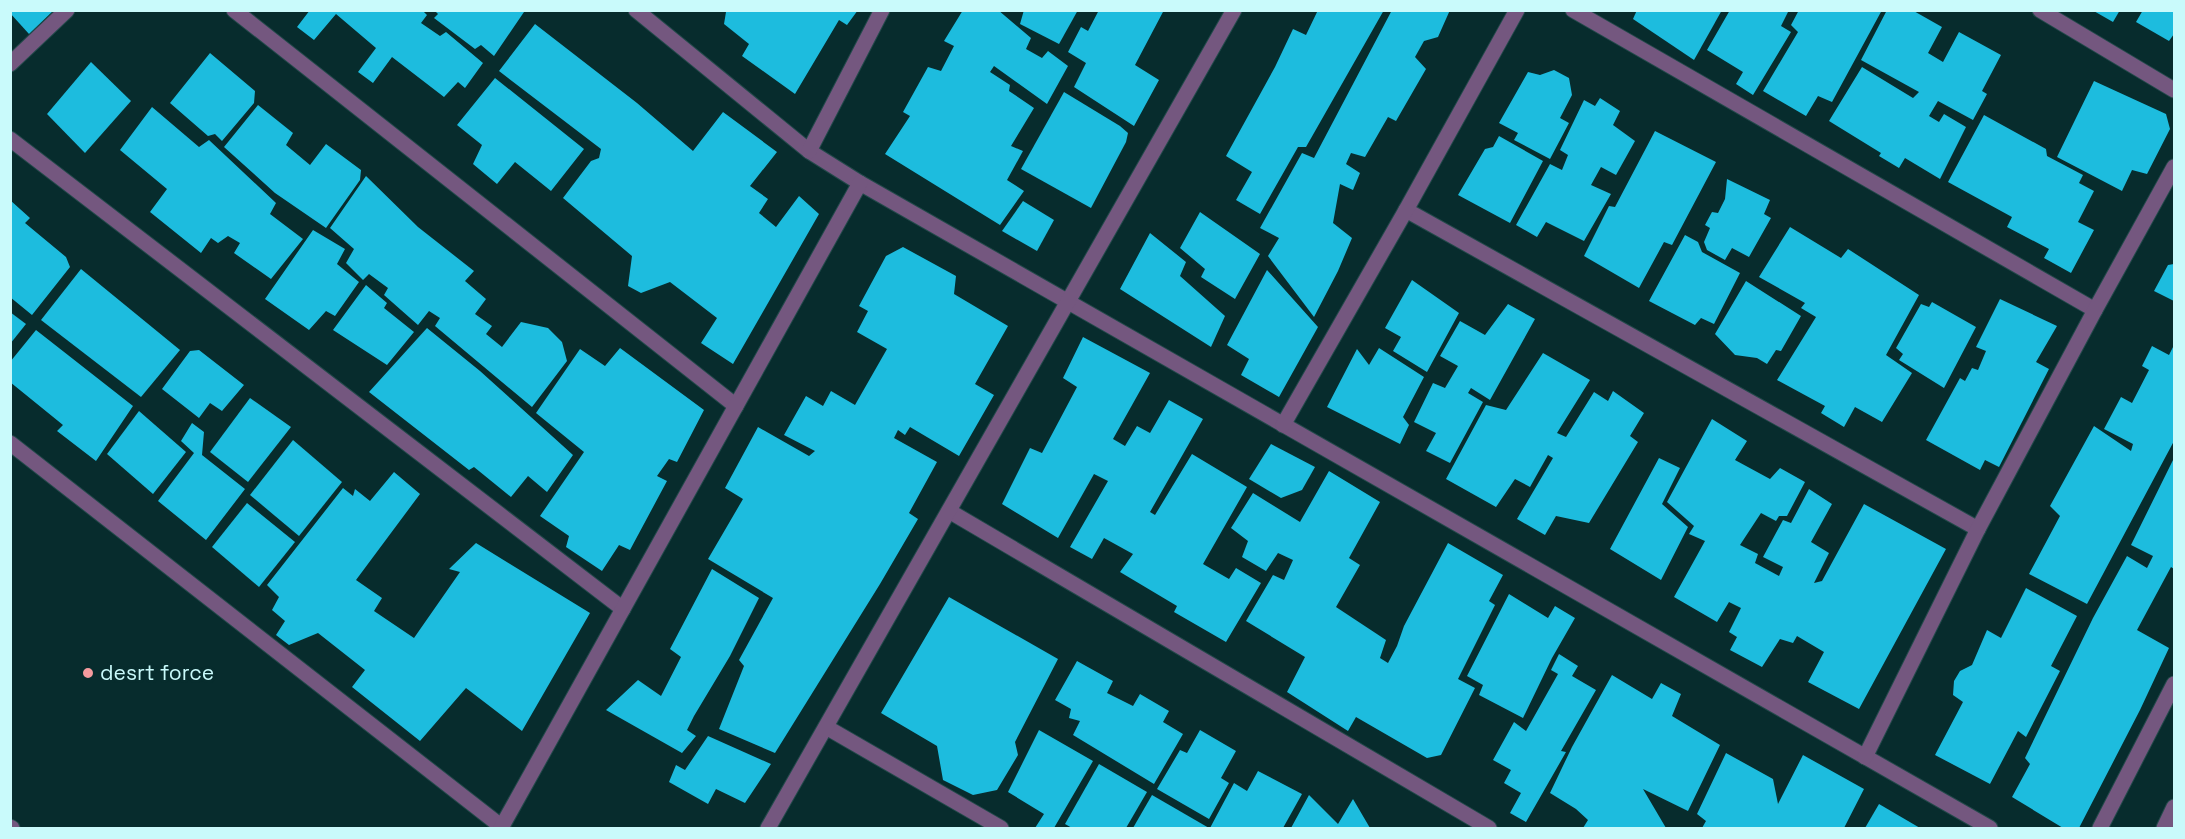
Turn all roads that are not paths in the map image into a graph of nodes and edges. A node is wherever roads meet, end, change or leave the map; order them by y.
1 (67, 10) edge
2 (234, 10) edge
3 (636, 10) edge
4 (882, 10) edge
5 (1234, 10) edge
6 (1517, 10) edge
7 (1573, 10) edge
8 (2040, 10) edge
9 (10, 64) edge
10 (2175, 90) edge
11 (10, 139) edge
12 (809, 151) junction
13 (2175, 167) edge
14 (860, 183) junction
15 (1406, 210) junction
16 (1068, 302) junction
17 (2095, 310) junction
18 (736, 406) junction
19 (1283, 425) junction
20 (10, 443) edge
21 (949, 511) junction
22 (1978, 529) junction
23 (623, 609) junction
24 (2175, 684) edge
25 (2170, 697) edge
26 (826, 727) junction
27 (1865, 757) junction
28 (2175, 807) edge
29 (502, 828) edge
30 (768, 828) edge
31 (1001, 828) edge
32 (1489, 828) edge
33 (1990, 828) edge
34 (2100, 828) edge
35 (2164, 828) edge

1 - 9 street
2 - 18 street
3 - 12 street
4 - 12 street
5 - 16 street
6 - 15 street
7 - 17 street
8 - 10 street
11 - 23 street
12 - 14 street
13 - 17 street
14 - 16 street
14 - 18 street
15 - 19 street
15 - 22 street
16 - 19 street
16 - 21 street
17 - 22 street
18 - 23 street
19 - 27 street
20 - 29 street
21 - 26 street
21 - 32 street
22 - 27 street
23 - 29 street
24 - 25 street
25 - 34 street
26 - 30 street
26 - 31 street
27 - 33 street
28 - 35 street

